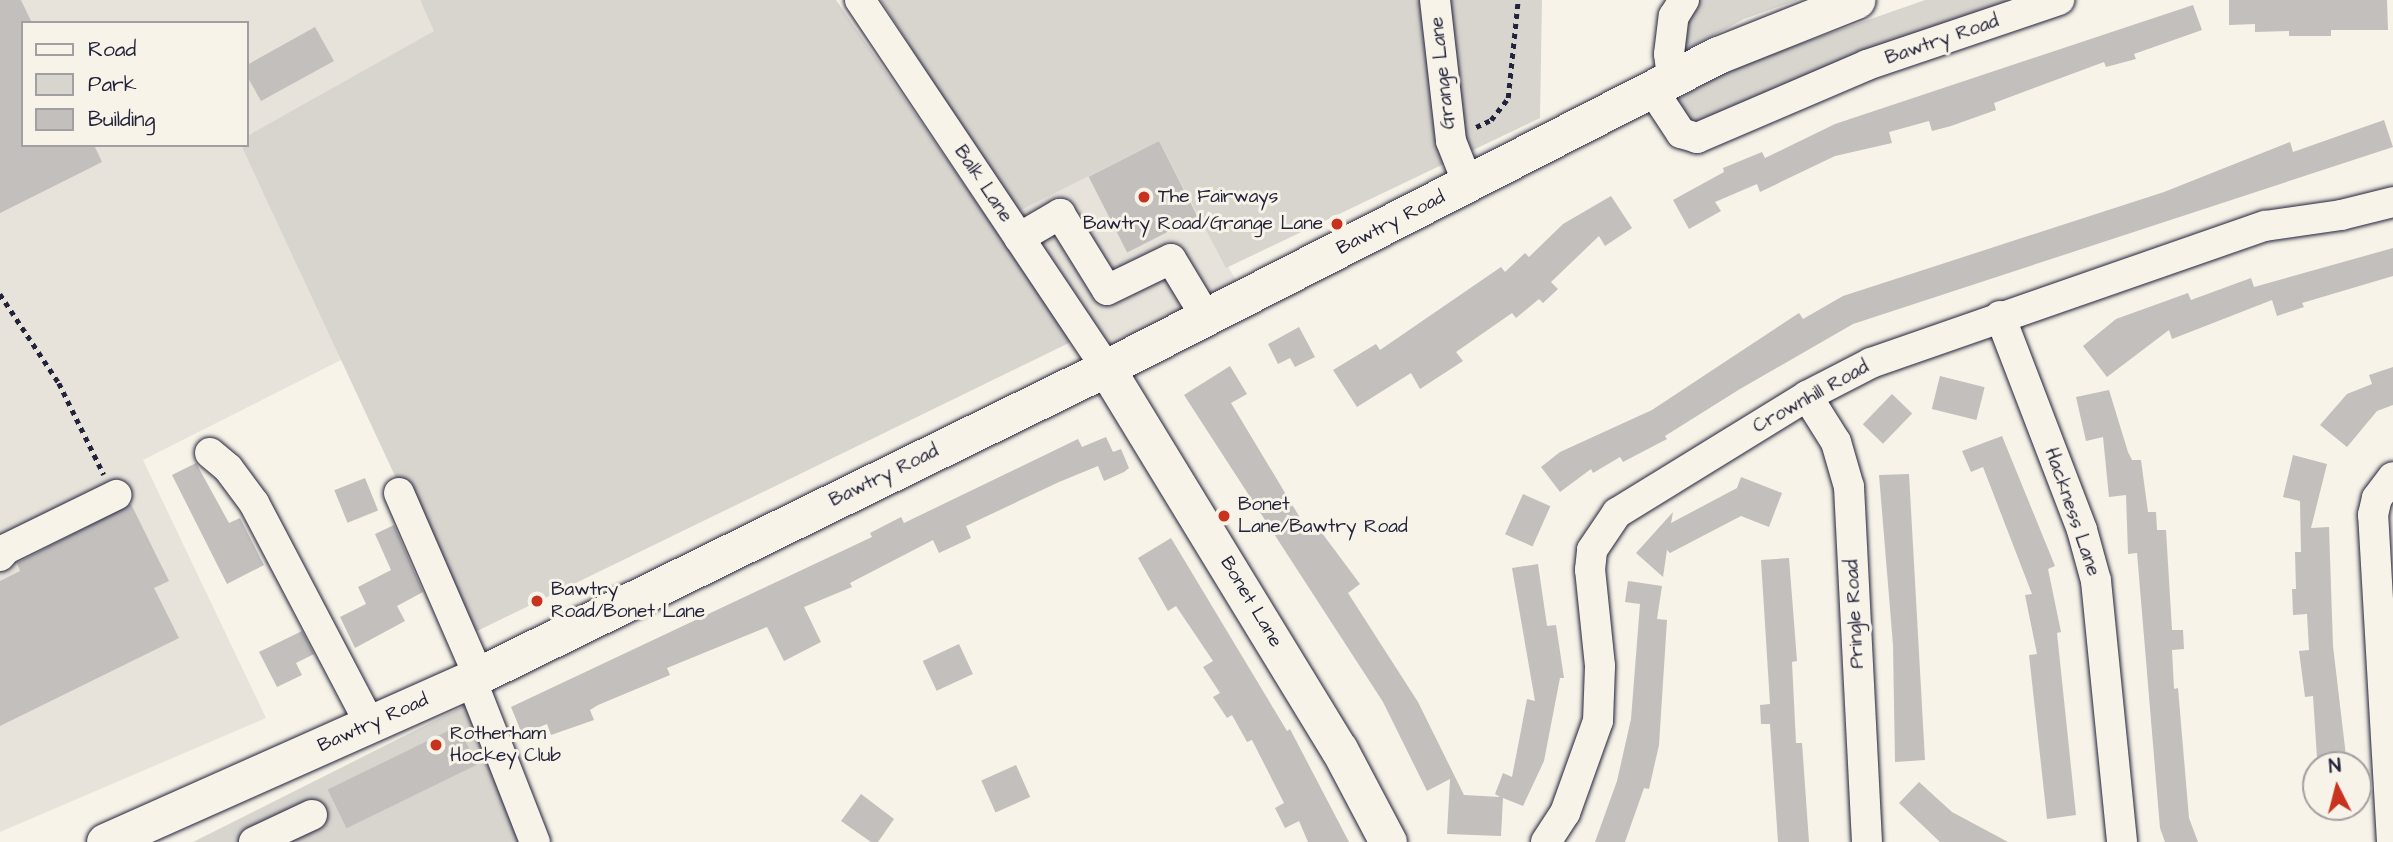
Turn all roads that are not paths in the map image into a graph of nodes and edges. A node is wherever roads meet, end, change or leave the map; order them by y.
1 (860, 0) edge
2 (1435, 0) edge
3 (1684, 0) edge
4 (1856, 0) edge
5 (2059, 0) edge
6 (1662, 84) junction
7 (1468, 184) junction
8 (2393, 202) edge
9 (1019, 239) junction
10 (2000, 316) junction
11 (1206, 317) junction
12 (1106, 368) junction
13 (1807, 396) junction
14 (210, 453) dead end
15 (2393, 477) edge
16 (399, 493) dead end
17 (116, 495) road end
18 (0, 556) edge
19 (474, 677) junction
20 (370, 724) junction
21 (312, 815) dead end
22 (105, 842) edge
23 (254, 842) edge
24 (535, 842) edge
25 (1388, 842) edge
26 (1546, 842) edge
27 (1867, 842) edge
28 (2122, 842) edge
29 (2392, 842) edge

1 - 9 street, Balk Lane
2 - 7 street, Grange Lane
3 - 6 street
4 - 6 main road, Bawtry Road
5 - 6 street, Bawtry Road
6 - 7 main road, Bawtry Road
7 - 11 main road, Bawtry Road
8 - 10 street, Crownhill Road
9 - 11 street
9 - 12 street, Balk Lane
10 - 13 street, Crownhill Road
10 - 28 street, Hackness Lane
11 - 12 main road, Bawtry Road
12 - 19 main road, Bawtry Road
12 - 25 main road, Bonet Lane
13 - 26 street, Crownhill Road
13 - 27 street, Pringle Road
14 - 20 street
15 - 29 street
16 - 19 street
17 - 18 street
19 - 20 main road, Bawtry Road
19 - 24 street
20 - 22 main road, Bawtry Road
21 - 23 street

